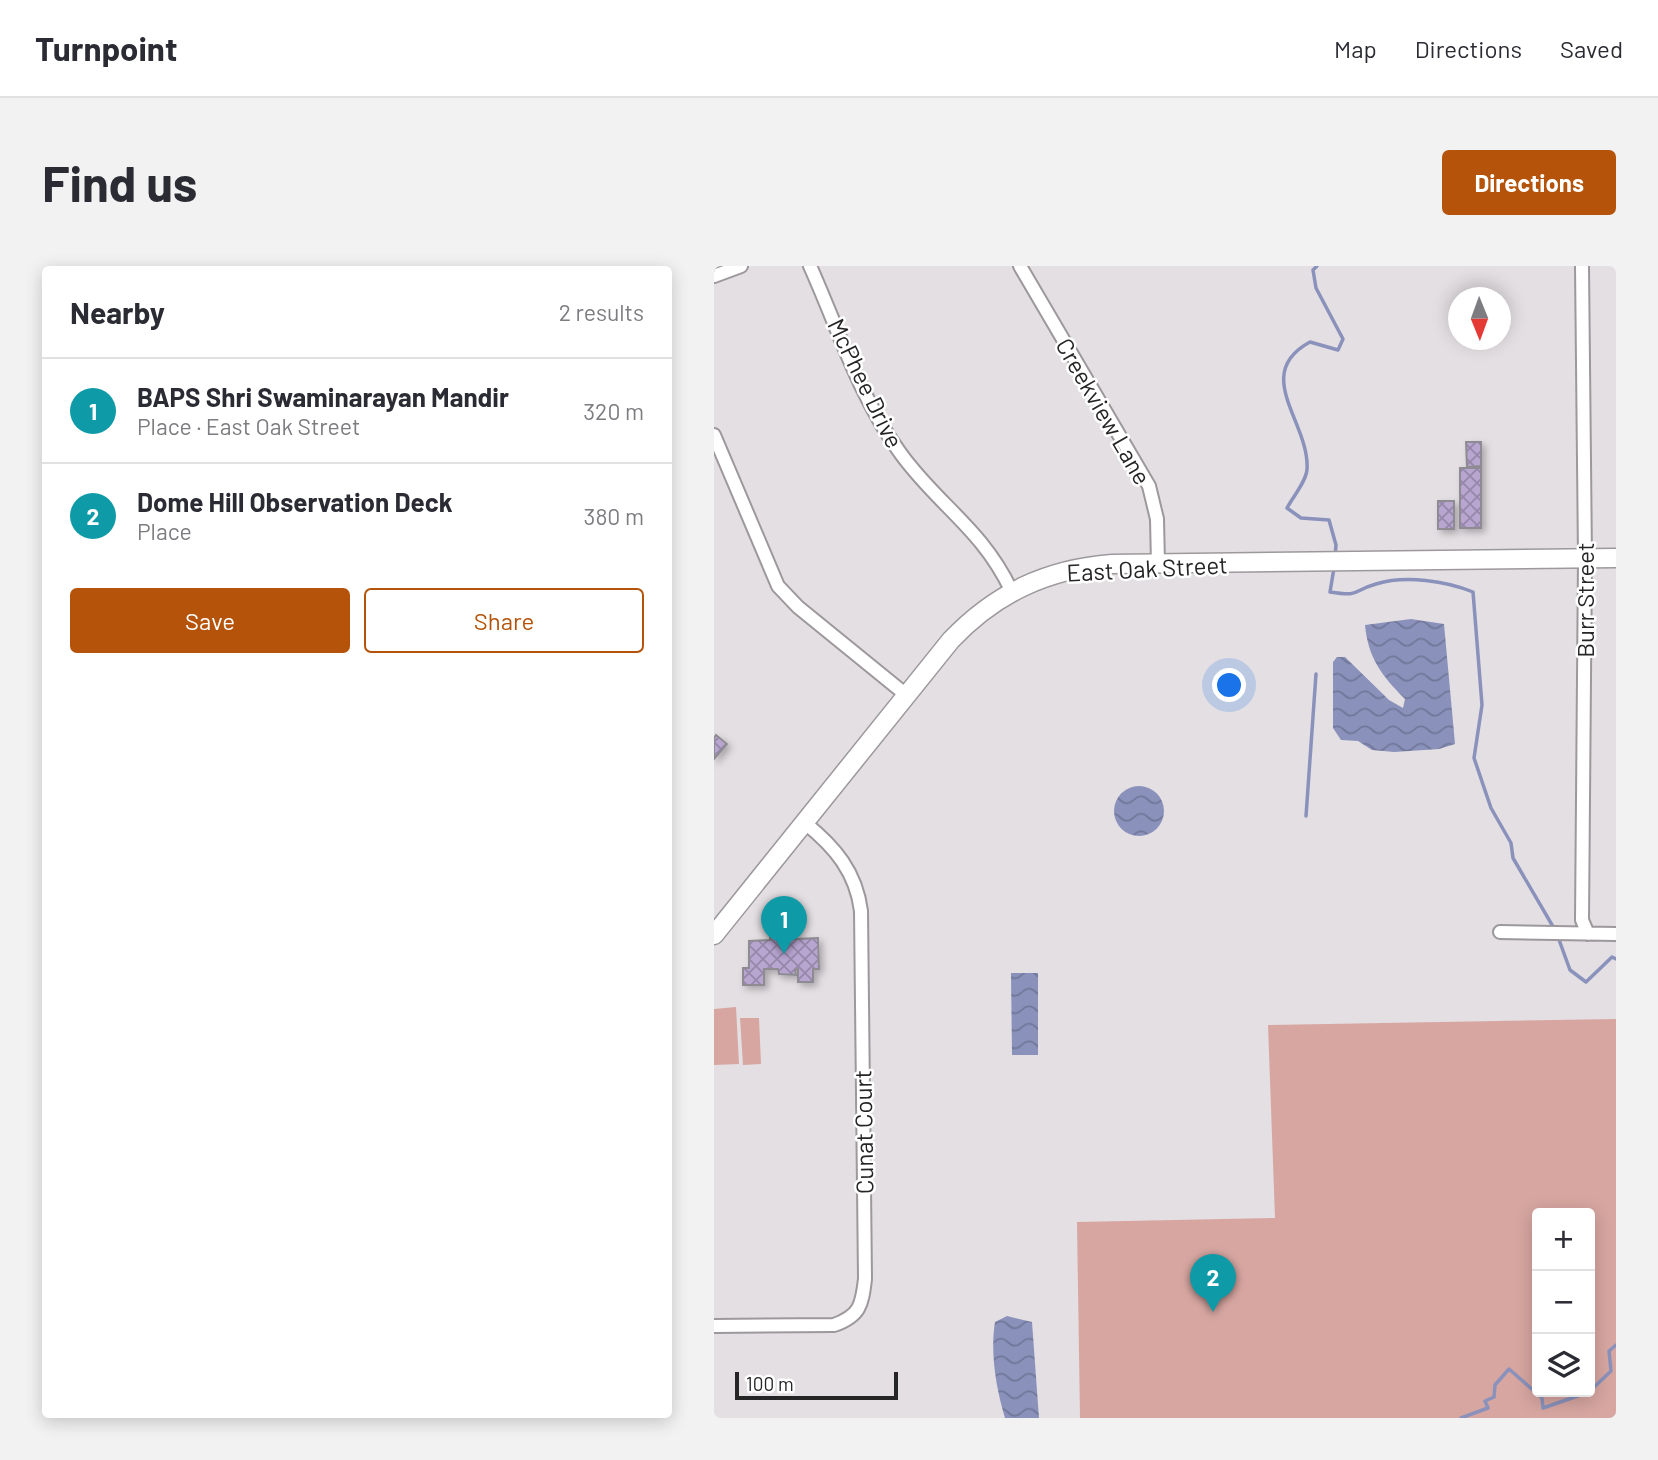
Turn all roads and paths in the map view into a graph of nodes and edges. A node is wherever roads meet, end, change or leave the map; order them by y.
1 (741, 266) edge
2 (810, 266) edge
3 (1020, 266) edge
4 (1582, 266) edge
5 (714, 276) edge
6 (714, 435) edge
7 (1585, 558) junction
8 (1616, 558) edge
9 (1158, 565) junction
10 (1011, 590) junction
11 (905, 694) junction
12 (805, 823) junction
13 (1500, 932) dead end
14 (1588, 934) junction
15 (1616, 934) edge
16 (714, 935) edge
17 (714, 1326) edge

1 - 5 street
2 - 10 street, McPhee Drive
3 - 9 street, Creekview Lane
4 - 7 street, Burr Street
6 - 11 street
7 - 8 street, East Oak Street
7 - 9 street, East Oak Street
7 - 14 street, Burr Street
9 - 10 street, East Oak Street
10 - 11 street, East Oak Street
11 - 12 street, East Oak Street
12 - 16 street, East Oak Street
12 - 17 street, Cunat Court
13 - 14 street
14 - 15 street

